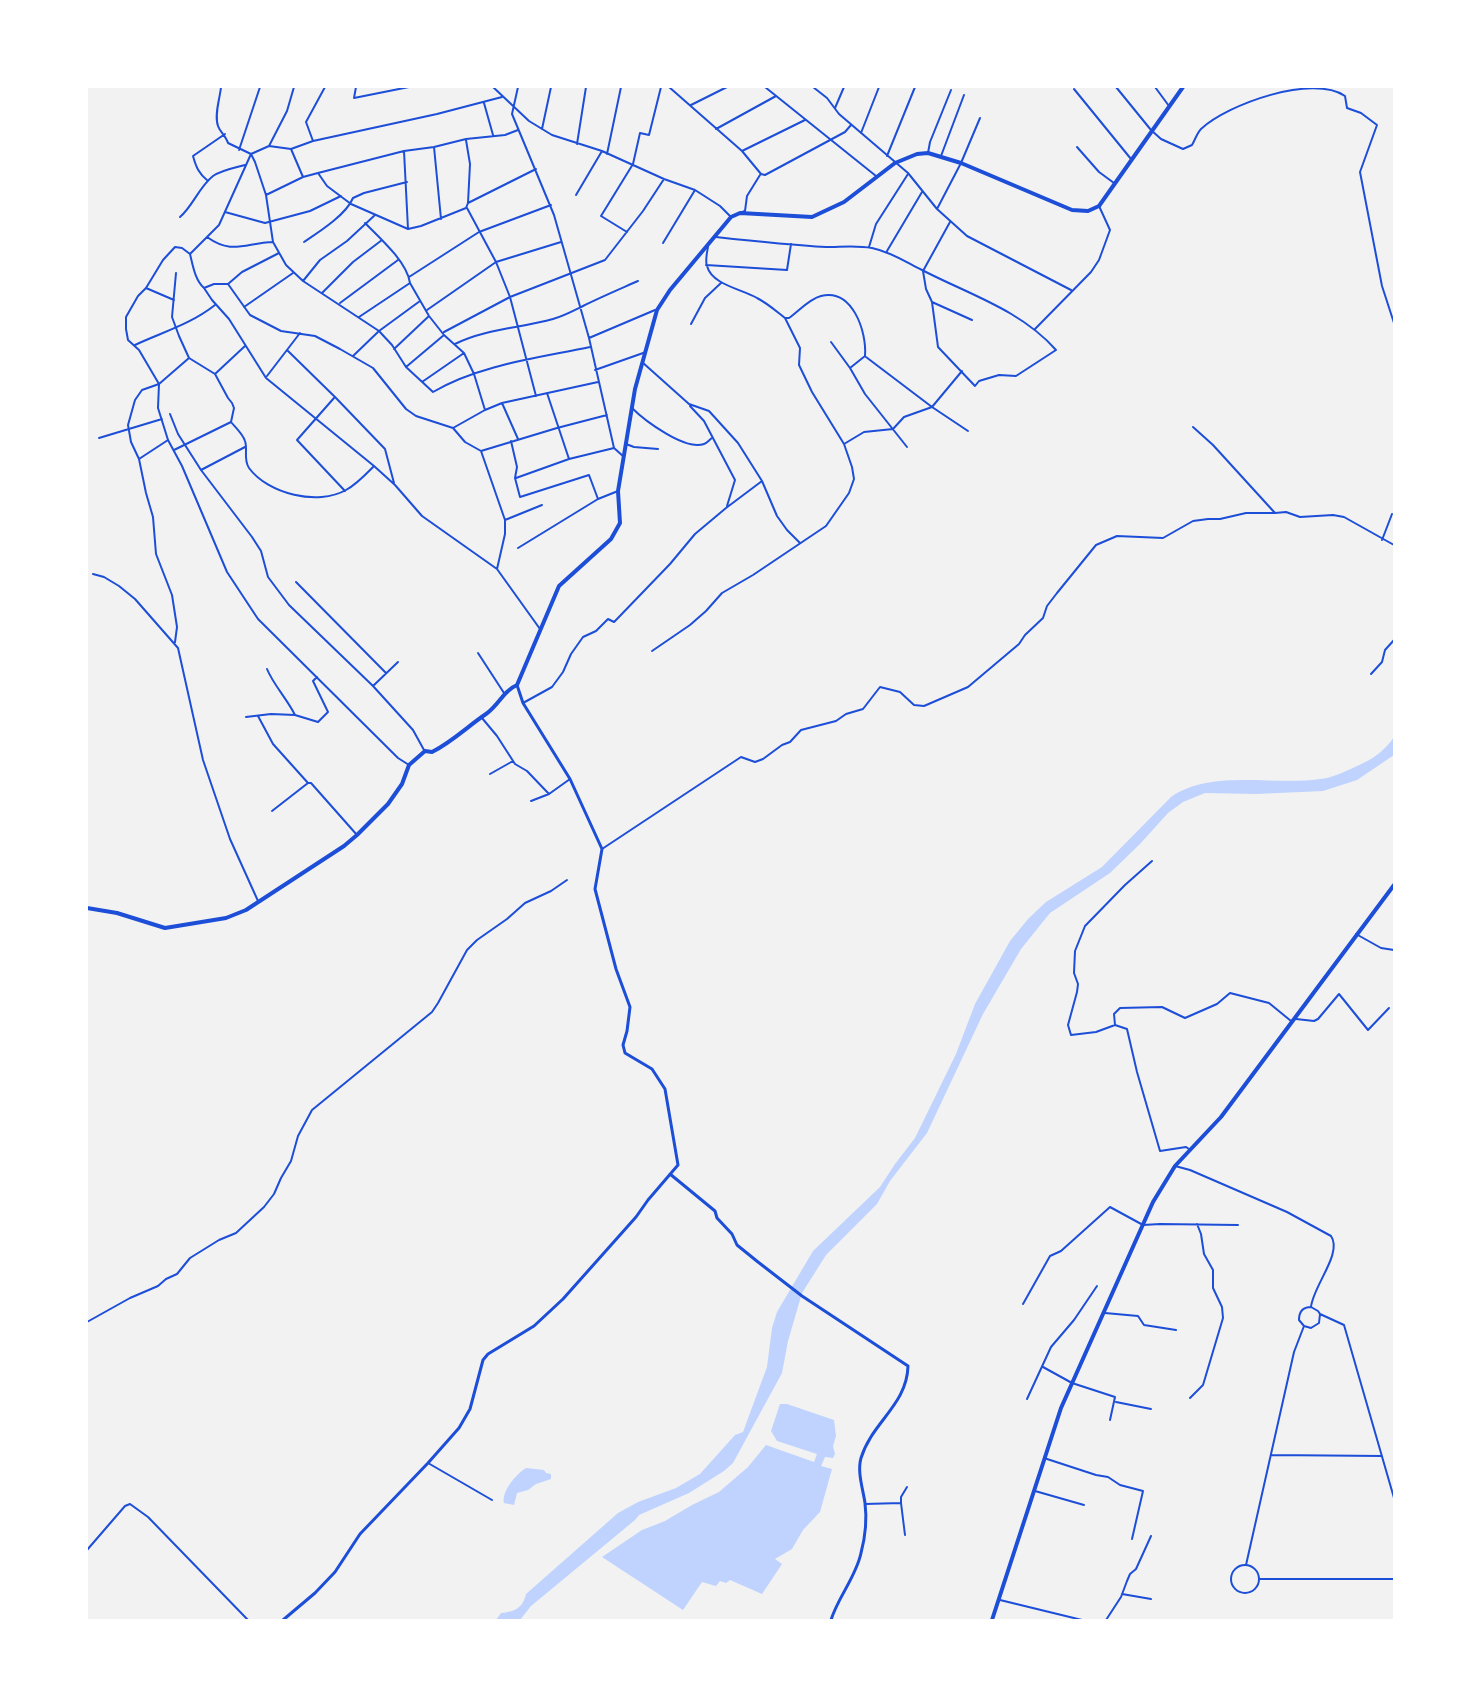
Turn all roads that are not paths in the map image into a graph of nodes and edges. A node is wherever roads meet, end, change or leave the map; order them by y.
1 (221, 87) edge
2 (260, 87) edge
3 (294, 87) edge
4 (325, 87) edge
5 (356, 87) edge
6 (409, 87) edge
7 (493, 87) edge
8 (518, 87) edge
9 (551, 87) edge
10 (586, 87) edge
11 (621, 87) edge
12 (661, 87) edge
13 (670, 87) edge
14 (727, 87) edge
15 (765, 87) edge
16 (814, 87) edge
17 (844, 87) edge
18 (879, 87) edge
19 (915, 87) edge
20 (1116, 87) edge
21 (1155, 87) edge
22 (1183, 87) edge
23 (1074, 89) dead end
24 (951, 90) dead end
25 (964, 94) dead end
26 (777, 96) junction
27 (502, 97) junction
28 (484, 103) junction
29 (691, 105) junction
30 (513, 106) junction
31 (1169, 106) junction
32 (835, 108) junction
33 (980, 118) dead end
34 (805, 120) junction
35 (851, 124) junction
36 (542, 129) junction
37 (716, 129) junction
38 (519, 130) junction
39 (1151, 130) junction
40 (861, 133) junction
41 (225, 134) junction
42 (493, 135) junction
43 (465, 139) junction
44 (831, 139) junction
45 (313, 141) junction
46 (577, 144) junction
47 (269, 146) junction
48 (434, 147) junction
49 (1077, 147) dead end
50 (239, 150) junction
51 (291, 150) junction
52 (404, 151) junction
53 (602, 151) junction
54 (742, 151) junction
55 (928, 153) junction
56 (251, 154) junction
57 (607, 154) junction
58 (887, 156) junction
59 (941, 156) junction
60 (1131, 159) junction
61 (895, 163) junction
62 (961, 163) junction
63 (633, 164) junction
64 (245, 165) junction
65 (536, 169) junction
66 (318, 173) junction
67 (908, 173) junction
68 (761, 174) junction
69 (876, 176) junction
70 (303, 177) junction
71 (664, 179) junction
72 (208, 181) junction
73 (407, 182) junction
74 (1114, 183) junction
75 (695, 190) junction
76 (922, 190) junction
77 (266, 195) junction
78 (576, 195) dead end
79 (341, 196) junction
80 (468, 202) junction
81 (351, 204) junction
82 (551, 205) junction
83 (1099, 206) junction
84 (466, 208) junction
85 (937, 209) junction
86 (224, 211) junction
87 (740, 213) junction
88 (375, 215) junction
89 (180, 217) dead end
90 (731, 217) junction
91 (441, 219) junction
92 (271, 222) junction
93 (950, 222) junction
94 (366, 223) junction
95 (408, 229) junction
96 (479, 232) junction
97 (627, 232) junction
98 (207, 237) junction
99 (713, 237) junction
100 (382, 240) junction
101 (273, 242) junction
102 (304, 242) dead end
103 (561, 242) junction
104 (663, 243) dead end
105 (708, 243) junction
106 (791, 244) junction
107 (869, 247) junction
108 (887, 252) junction
109 (279, 253) junction
110 (190, 254) junction
111 (398, 260) junction
112 (496, 262) junction
113 (706, 265) junction
114 (923, 271) junction
115 (176, 273) dead end
116 (293, 273) junction
117 (570, 274) junction
118 (410, 277) junction
119 (303, 281) junction
120 (638, 281) dead end
121 (410, 283) junction
122 (721, 283) junction
123 (228, 284) junction
124 (146, 288) junction
125 (204, 288) junction
126 (1071, 290) junction
127 (322, 293) junction
128 (510, 297) junction
129 (174, 300) junction
130 (421, 301) junction
131 (932, 302) junction
132 (339, 303) junction
133 (216, 304) junction
134 (244, 307) junction
135 (580, 307) junction
136 (427, 310) junction
137 (657, 310) junction
138 (429, 316) junction
139 (358, 317) junction
140 (785, 318) junction
141 (972, 320) dead end
142 (1394, 323) edge
143 (691, 324) dead end
144 (518, 327) junction
145 (176, 329) junction
146 (1035, 329) junction
147 (379, 331) junction
148 (300, 333) junction
149 (444, 333) junction
150 (589, 338) junction
151 (831, 342) dead end
152 (455, 344) junction
153 (135, 345) junction
154 (245, 346) junction
155 (590, 347) junction
156 (394, 349) junction
157 (286, 350) junction
158 (646, 352) junction
159 (464, 353) junction
160 (353, 356) junction
161 (865, 356) junction
162 (189, 358) junction
163 (527, 360) junction
164 (642, 362) junction
165 (406, 367) junction
166 (850, 368) junction
167 (595, 370) junction
168 (962, 372) junction
169 (215, 374) junction
170 (474, 374) junction
171 (266, 378) junction
172 (422, 382) junction
173 (598, 382) junction
174 (159, 384) junction
175 (546, 393) junction
176 (536, 396) junction
177 (335, 397) junction
178 (502, 403) junction
179 (689, 404) junction
180 (932, 407) junction
181 (632, 408) junction
182 (485, 410) junction
183 (170, 414) dead end
184 (607, 415) junction
185 (317, 418) junction
186 (162, 419) junction
187 (231, 422) junction
188 (1193, 427) dead end
189 (453, 428) junction
190 (557, 428) junction
191 (893, 429) junction
192 (128, 430) junction
193 (968, 431) dead end
194 (99, 438) dead end
195 (712, 438) junction
196 (518, 439) junction
197 (168, 440) junction
198 (512, 441) junction
199 (185, 444) junction
200 (626, 444) junction
201 (844, 444) junction
202 (245, 447) junction
203 (907, 447) dead end
204 (614, 448) junction
205 (658, 448) dead end
206 (174, 450) junction
207 (481, 451) junction
208 (624, 457) junction
209 (139, 459) junction
210 (568, 459) junction
211 (374, 466) junction
212 (201, 470) junction
213 (515, 478) junction
214 (762, 481) junction
215 (395, 485) junction
216 (345, 491) junction
217 (618, 491) junction
218 (598, 498) junction
219 (542, 505) dead end
220 (726, 508) junction
221 (1275, 513) junction
222 (1392, 514) dead end
223 (505, 520) junction
224 (1382, 540) junction
225 (800, 543) junction
226 (1394, 545) edge
227 (519, 548) dead end
228 (497, 569) junction
229 (93, 574) dead end
230 (296, 582) dead end
231 (540, 629) junction
232 (1394, 640) edge
233 (175, 642) junction
234 (652, 651) dead end
235 (478, 653) dead end
236 (398, 662) dead end
237 (267, 669) dead end
238 (386, 673) junction
239 (1371, 674) dead end
240 (317, 677) junction
241 (517, 685) junction
242 (373, 686) junction
243 (504, 693) junction
244 (523, 703) junction
245 (295, 715) junction
246 (258, 716) junction
247 (481, 716) junction
248 (246, 717) dead end
249 (425, 751) junction
250 (513, 760) junction
251 (409, 765) junction
252 (490, 774) dead end
253 (570, 779) junction
254 (308, 783) junction
255 (549, 794) junction
256 (531, 801) dead end
257 (272, 811) dead end
258 (357, 835) junction
259 (603, 849) junction
260 (1152, 861) dead end
261 (567, 880) dead end
262 (1394, 885) edge
263 (258, 902) junction
264 (87, 908) edge
265 (1356, 934) junction
266 (1394, 950) edge
267 (1389, 1008) dead end
268 (1295, 1021) junction
269 (1115, 1025) junction
270 (1189, 1149) junction
271 (1175, 1166) junction
272 (670, 1174) junction
273 (1197, 1224) junction
274 (1143, 1225) junction
275 (1238, 1225) dead end
276 (1098, 1286) dead end
277 (1023, 1304) dead end
278 (1311, 1307) junction
279 (1105, 1313) junction
280 (1320, 1314) junction
281 (87, 1322) edge
282 (1304, 1326) junction
283 (1176, 1329) dead end
284 (1042, 1366) junction
285 (1072, 1383) junction
286 (1190, 1398) dead end
287 (1027, 1399) dead end
288 (1114, 1402) junction
289 (1151, 1409) dead end
290 (1110, 1420) dead end
291 (1270, 1455) junction
292 (1382, 1456) junction
293 (1044, 1458) junction
294 (428, 1463) junction
295 (907, 1487) dead end
296 (1033, 1490) junction
297 (1394, 1498) edge
298 (492, 1500) dead end
299 (901, 1503) junction
300 (865, 1504) junction
301 (1084, 1505) dead end
302 (905, 1535) dead end
303 (1151, 1536) dead end
304 (1132, 1539) dead end
305 (87, 1550) edge
306 (1246, 1564) junction
307 (1260, 1579) junction
308 (1394, 1579) edge
309 (1122, 1594) junction
310 (1151, 1599) dead end
311 (999, 1600) junction
312 (1071, 1619) edge
313 (248, 1620) edge
314 (283, 1620) edge
315 (831, 1620) edge
316 (992, 1620) edge
317 (1082, 1620) edge
318 (1106, 1620) edge

1 - 41 street
2 - 50 street
3 - 47 street
4 - 45 street
5 - 6 street
7 - 27 street
8 - 30 street
9 - 36 street
10 - 46 street
11 - 57 street
12 - 63 street
13 - 29 street
14 - 29 street
15 - 26 street
16 - 32 street
17 - 32 street
18 - 40 street
19 - 58 street
20 - 39 street
21 - 31 street
22 - 31 main road
23 - 60 street
24 - 55 street
25 - 59 street
26 - 34 street
26 - 37 street
27 - 28 street
27 - 30 street
28 - 42 street
28 - 45 street
29 - 37 street
30 - 36 street
30 - 38 street
31 - 39 main road
32 - 35 street
33 - 62 street
34 - 44 street
34 - 54 street
35 - 40 street
35 - 44 street
36 - 46 street
37 - 54 street
38 - 42 street
38 - 65 street
39 - 60 main road
39 - 142 street
40 - 58 street
41 - 50 street
41 - 72 street
42 - 43 street
43 - 48 street
43 - 80 street
44 - 68 street
44 - 69 street
45 - 51 street
46 - 53 street
47 - 51 street
47 - 56 street
48 - 52 street
48 - 91 street
49 - 74 street
50 - 56 street
51 - 70 street
52 - 66 street
52 - 73 street
53 - 57 street
53 - 78 street
54 - 68 street
55 - 59 main road
55 - 61 main road
56 - 64 street
56 - 77 street
57 - 63 street
58 - 61 street
59 - 62 main road
60 - 74 main road
61 - 67 street
61 - 69 main road
62 - 83 main road
62 - 85 street
63 - 71 street
63 - 97 street
64 - 72 street
64 - 86 street
65 - 80 street
65 - 82 street
66 - 70 street
66 - 79 street
67 - 76 street
67 - 107 street
68 - 87 street
69 - 87 main road
70 - 77 street
71 - 75 street
71 - 97 street
72 - 89 street
73 - 81 street
73 - 95 street
74 - 83 main road
75 - 90 street
75 - 104 street
76 - 85 street
76 - 108 street
77 - 92 street
79 - 81 street
79 - 92 street
80 - 84 street
81 - 88 street
81 - 102 street
82 - 96 street
82 - 103 street
83 - 126 street
84 - 91 street
84 - 96 street
85 - 93 street
86 - 92 street
86 - 98 street
87 - 90 main road
88 - 94 street
88 - 95 street
90 - 99 main road
91 - 95 street
92 - 101 street
93 - 114 street
93 - 126 street
94 - 100 street
94 - 119 street
96 - 112 street
96 - 118 street
97 - 117 street
98 - 101 street
98 - 110 street
99 - 105 main road
99 - 106 street
100 - 111 street
100 - 127 street
101 - 109 street
103 - 112 street
103 - 117 street
105 - 113 street
105 - 137 main road
106 - 107 street
106 - 113 street
107 - 108 street
108 - 114 street
109 - 116 street
109 - 123 street
110 - 124 street
110 - 125 street
111 - 118 street
111 - 132 street
112 - 128 street
112 - 136 street
113 - 122 street
114 - 131 street
114 - 146 street
115 - 129 street
116 - 119 street
116 - 134 street
117 - 128 street
117 - 135 street
118 - 121 street
119 - 127 street
120 - 135 street
121 - 130 street
121 - 139 street
122 - 140 street
122 - 143 street
123 - 125 street
123 - 134 street
124 - 129 street
124 - 153 street
125 - 133 street
126 - 146 street
127 - 132 street
128 - 144 street
128 - 149 street
129 - 145 street
130 - 136 street
130 - 147 street
131 - 141 street
131 - 168 street
132 - 139 street
133 - 145 street
133 - 154 street
134 - 148 street
135 - 144 street
135 - 150 street
136 - 138 street
137 - 150 street
137 - 158 main road
138 - 149 street
138 - 156 street
139 - 147 street
140 - 161 street
140 - 201 street
144 - 152 street
144 - 163 street
145 - 153 street
145 - 162 street
146 - 168 street
147 - 156 street
147 - 160 street
148 - 157 street
148 - 160 street
149 - 152 street
149 - 165 street
150 - 155 street
151 - 166 street
152 - 159 street
153 - 174 street
154 - 169 street
154 - 171 street
155 - 163 street
155 - 167 street
156 - 165 street
157 - 171 street
157 - 177 street
158 - 164 main road
158 - 167 street
159 - 170 street
159 - 172 street
160 - 189 street
161 - 166 street
161 - 180 street
162 - 169 street
162 - 174 street
163 - 170 street
163 - 176 street
164 - 179 street
164 - 181 main road
165 - 172 street
166 - 191 street
167 - 173 street
168 - 180 street
169 - 187 street
170 - 172 street
170 - 182 street
171 - 185 street
173 - 175 street
173 - 184 street
174 - 186 street
174 - 192 street
175 - 176 street
175 - 190 street
176 - 178 street
177 - 185 street
177 - 215 street
178 - 182 street
178 - 196 street
179 - 195 street
179 - 214 street
180 - 191 street
180 - 193 street
181 - 195 street
181 - 200 main road
182 - 189 street
183 - 199 street
184 - 190 street
184 - 204 street
185 - 211 street
185 - 216 street
186 - 192 street
186 - 197 street
187 - 199 street
187 - 202 street
188 - 221 street
189 - 207 street
190 - 196 street
190 - 210 street
191 - 201 street
191 - 203 street
192 - 194 street
192 - 209 street
195 - 220 street
196 - 198 street
197 - 206 street
197 - 209 street
198 - 207 street
198 - 213 street
199 - 206 street
199 - 212 street
200 - 205 street
200 - 208 main road
201 - 225 street
202 - 212 street
202 - 216 street
204 - 208 street
204 - 210 street
206 - 240 street
207 - 223 street
208 - 217 main road
209 - 233 street
210 - 213 street
211 - 215 street
211 - 216 street
212 - 242 street
213 - 218 street
214 - 220 street
214 - 225 street
215 - 228 street
217 - 218 street
217 - 231 main road
218 - 227 street
219 - 223 street
220 - 244 street
221 - 224 street
221 - 259 street
222 - 224 street
223 - 228 street
224 - 226 street
225 - 234 street
228 - 231 street
229 - 233 street
230 - 238 street
231 - 241 main road
232 - 239 street
233 - 263 street
235 - 243 street
236 - 238 street
237 - 245 street
238 - 242 street
240 - 245 street
240 - 251 street
241 - 243 main road
241 - 244 street
242 - 249 street
243 - 247 main road
244 - 253 street
245 - 246 street
246 - 248 street
246 - 254 street
247 - 249 main road
247 - 250 street
249 - 251 main road
250 - 252 street
250 - 255 street
251 - 258 main road
253 - 255 street
253 - 259 street
254 - 257 street
254 - 258 street
255 - 256 street
258 - 263 main road
259 - 272 street
260 - 269 street
261 - 281 street
262 - 265 main road
263 - 264 main road
265 - 266 street
265 - 268 main road
267 - 268 street
268 - 269 street
268 - 270 main road
269 - 270 street
270 - 271 main road
271 - 274 main road
271 - 278 street
272 - 294 street
272 - 300 street
273 - 274 street
273 - 275 street
273 - 286 street
274 - 277 street
274 - 279 main road
276 - 284 street
278 - 280 street
278 - 282 street
279 - 283 street
279 - 285 main road
280 - 282 street
280 - 292 street
282 - 291 street
284 - 285 street
284 - 287 street
285 - 288 street
285 - 293 main road
288 - 289 street
288 - 290 street
291 - 292 street
291 - 306 street
292 - 297 street
293 - 296 main road
293 - 304 street
294 - 298 street
294 - 314 street
295 - 299 street
296 - 301 street
296 - 311 main road
299 - 300 street
299 - 302 street
300 - 315 street
303 - 309 street
305 - 313 street
306 - 307 street
306 - 307 street
307 - 308 street
309 - 310 street
309 - 318 street
311 - 312 street
311 - 316 main road
312 - 317 street

